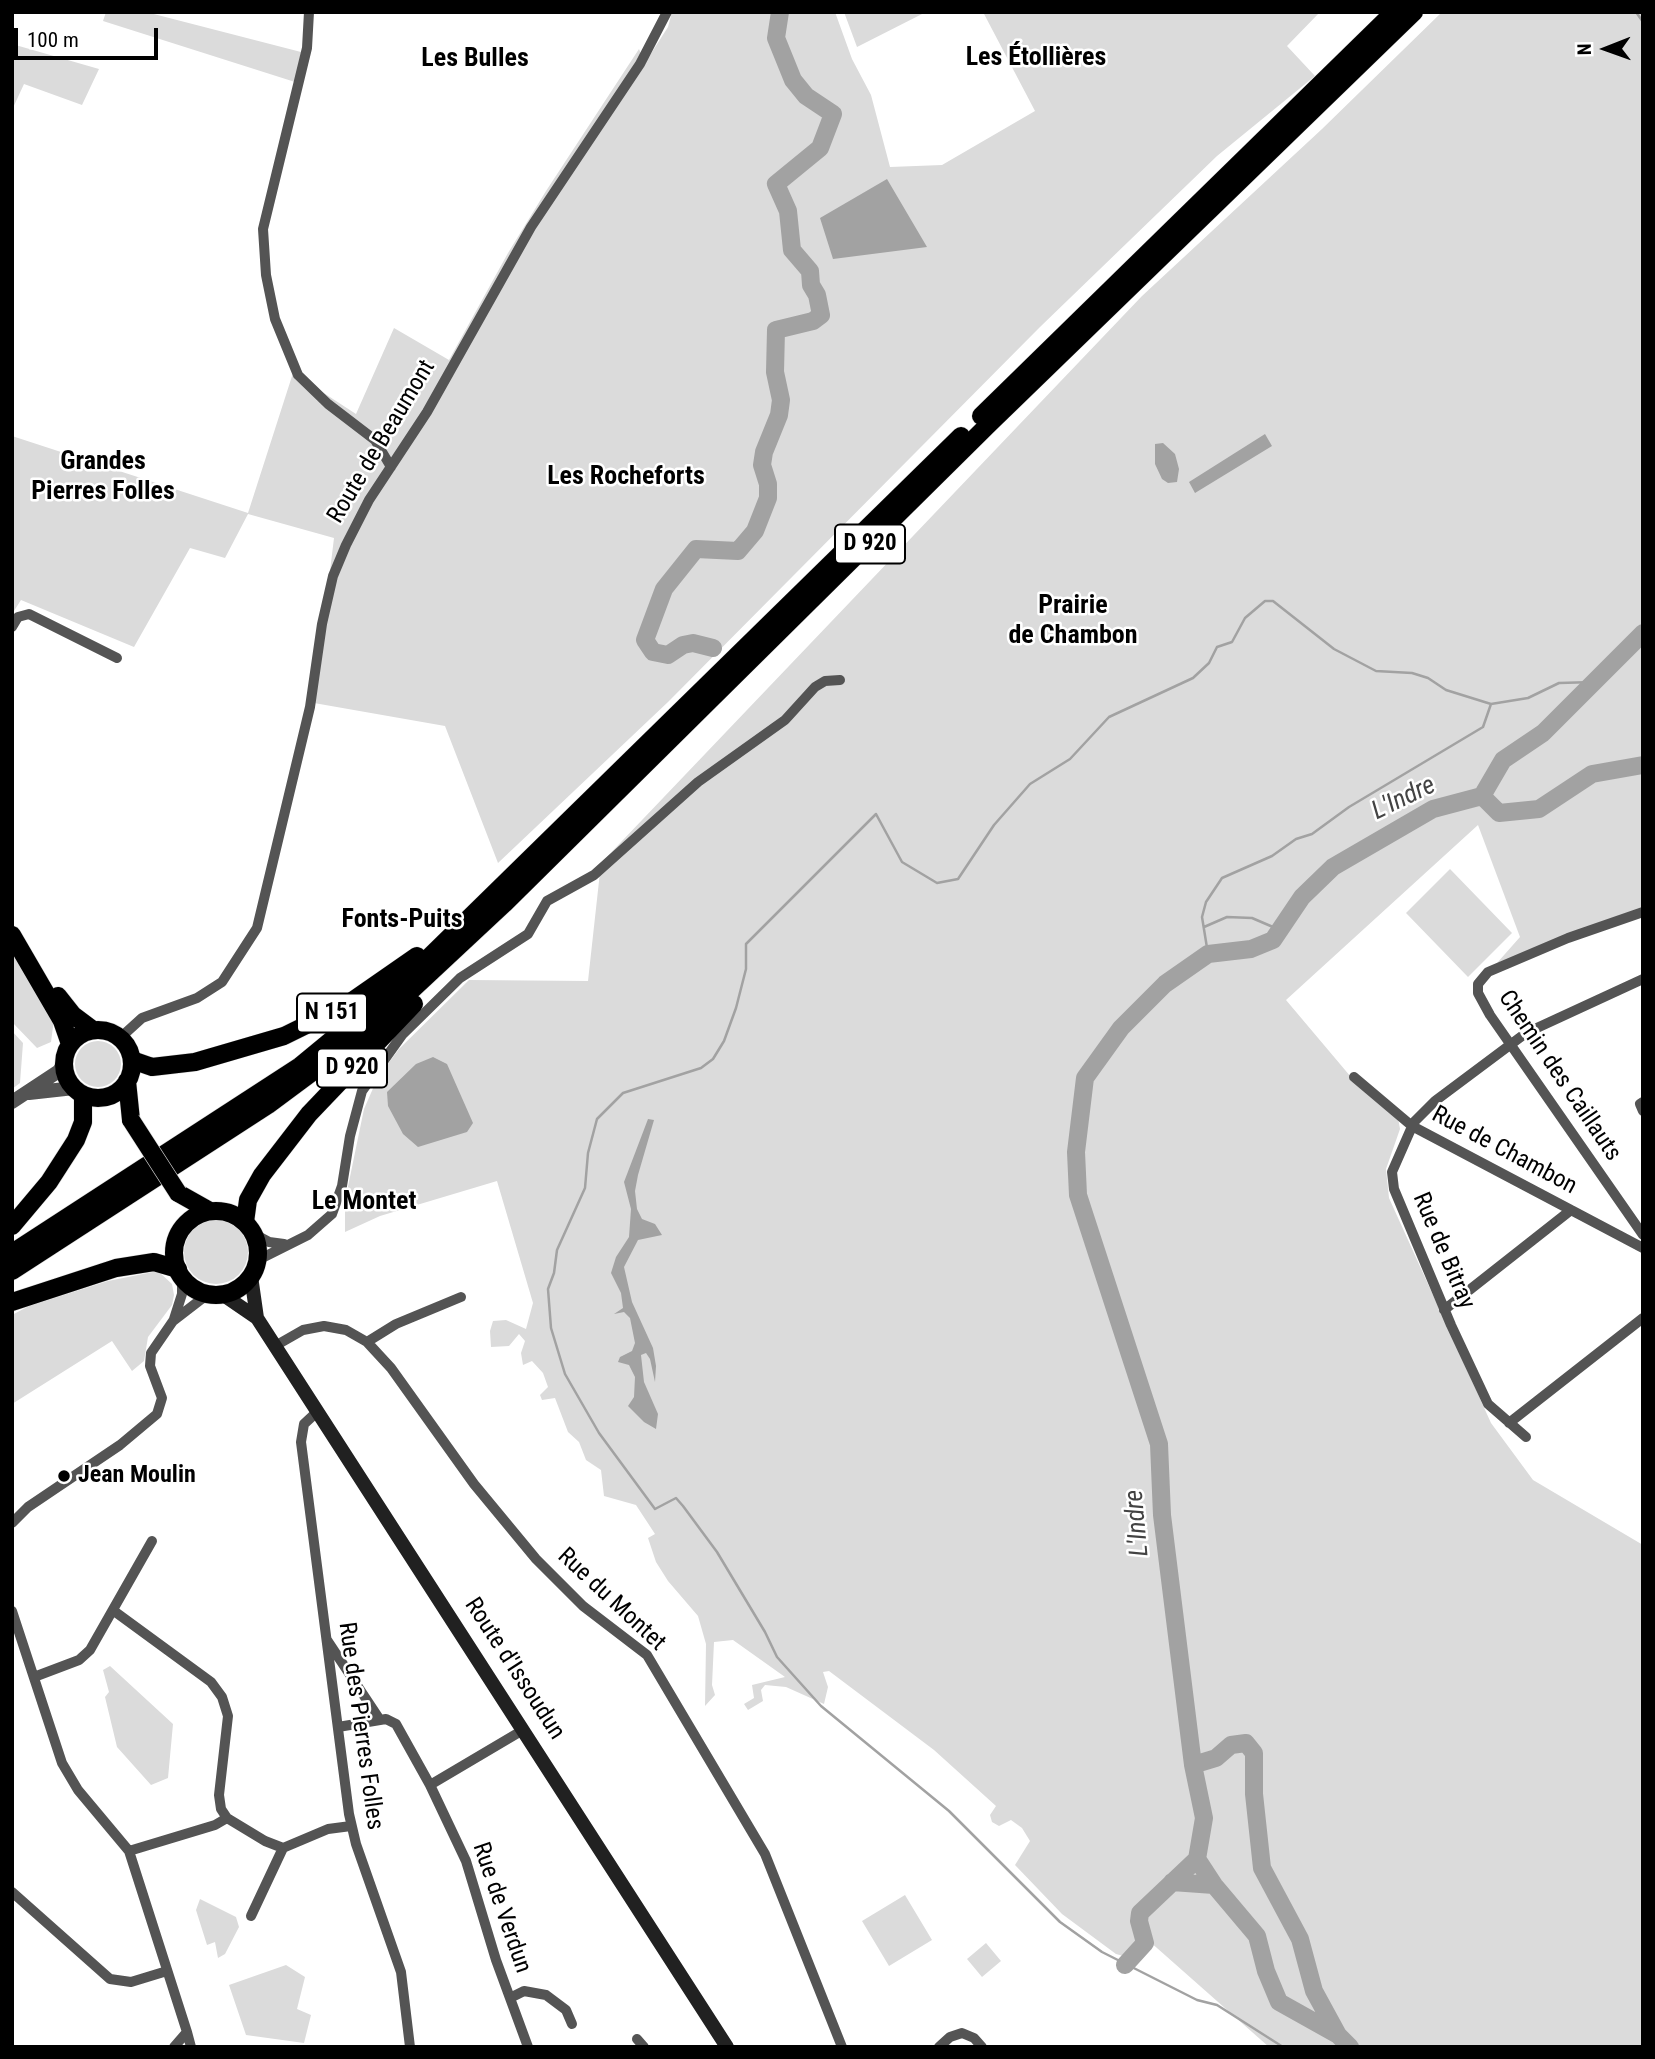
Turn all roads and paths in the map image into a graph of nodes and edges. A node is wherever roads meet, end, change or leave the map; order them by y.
1 (309, 12) edge
2 (667, 12) edge
3 (1394, 12) edge
4 (1414, 12) edge
5 (391, 467) junction
6 (12, 627) edge
7 (117, 658) dead end
8 (840, 680) dead end
9 (500, 888) junction
10 (1643, 912) edge
11 (479, 928) junction
12 (12, 935) edge
13 (31, 964) junction
14 (1643, 979) edge
15 (93, 1030) junction
16 (120, 1038) junction
17 (70, 1044) junction
18 (1510, 1044) junction
19 (132, 1060) junction
20 (64, 1063) junction
21 (1354, 1077) dead end
22 (127, 1081) junction
23 (29, 1093) junction
24 (85, 1094) junction
25 (12, 1102) edge
26 (1643, 1102) edge
27 (1643, 1111) edge
28 (131, 1120) junction
29 (1412, 1126) junction
30 (178, 1193) junction
31 (1572, 1210) junction
32 (210, 1211) junction
33 (12, 1226) edge
34 (183, 1228) junction
35 (250, 1228) junction
36 (1643, 1235) edge
37 (290, 1243) junction
38 (1643, 1248) edge
39 (12, 1253) edge
40 (254, 1268) junction
41 (12, 1271) edge
42 (180, 1273) junction
43 (215, 1294) junction
44 (461, 1297) dead end
45 (12, 1302) edge
46 (1444, 1310) junction
47 (1643, 1318) edge
48 (173, 1321) junction
49 (260, 1322) junction
50 (367, 1342) junction
51 (275, 1346) junction
52 (318, 1411) junction
53 (1508, 1423) junction
54 (1526, 1437) dead end
55 (12, 1523) edge
56 (152, 1541) dead end
57 (12, 1611) edge
58 (114, 1611) junction
59 (326, 1638) junction
60 (34, 1677) junction
61 (380, 1720) junction
62 (338, 1727) junction
63 (523, 1730) junction
64 (430, 1785) junction
65 (227, 1818) junction
66 (351, 1826) junction
67 (283, 1848) junction
68 (129, 1851) junction
69 (12, 1892) edge
70 (251, 1916) dead end
71 (167, 1971) junction
72 (510, 1998) junction
73 (572, 2024) dead end
74 (187, 2032) junction
75 (174, 2047) edge
76 (191, 2047) edge
77 (410, 2047) edge
78 (528, 2047) edge
79 (727, 2047) edge
80 (842, 2047) edge
81 (939, 2047) edge
82 (982, 2047) edge

1 - 5 street
2 - 5 street, Route de Beaumont
3 - 9 main road, D 920
4 - 11 main road, D 920
5 - 16 street, Route de Beaumont
6 - 7 street
8 - 37 street
9 - 19 main road, N 151
9 - 39 main road, D 920
10 - 18 street, Chemin des Caillauts
11 - 35 main road, D 920
11 - 41 main road, D 920
12 - 13 main road
13 - 15 main road
13 - 17 main road
14 - 18 street, Rue de Bitray
15 - 16 main road
15 - 17 main road
16 - 19 main road
17 - 20 main road
18 - 29 street, Rue de Bitray
18 - 36 street, Chemin des Caillauts
19 - 22 main road
20 - 23 street
20 - 24 main road
21 - 29 street, Rue de Chambon
22 - 24 main road
22 - 28 main road
23 - 24 street
23 - 25 street
24 - 28 main road
24 - 33 main road
26 - 27 street
28 - 30 main road, bridge
29 - 31 street, Rue de Chambon
29 - 46 street, Rue de Bitray
30 - 32 main road
30 - 34 main road
31 - 38 street, Rue de Chambon
31 - 46 street
32 - 34 main road
32 - 35 main road
34 - 42 main road
35 - 37 street
35 - 40 main road
37 - 40 street
40 - 43 main road
40 - 49 main road, Route d'Issoudun
42 - 43 main road
42 - 45 main road
42 - 48 street
43 - 48 street
43 - 49 main road, Route d'Issoudun
44 - 50 street
46 - 53 street, Rue de Bitray
47 - 53 street
48 - 55 street
49 - 51 main road, Route d'Issoudun
50 - 51 street, Rue du Montet
50 - 80 street, Rue du Montet
51 - 52 main road, Route d'Issoudun
52 - 59 street, Rue des Pierres Folles
52 - 63 main road, Route d'Issoudun
53 - 54 street, Rue de Bitray
56 - 58 street
57 - 60 street
58 - 60 street
58 - 65 street
59 - 61 street, Rue de Verdun
59 - 62 street, Rue des Pierres Folles
60 - 68 street
61 - 62 street
61 - 64 street, Rue de Verdun
62 - 66 street, Rue des Pierres Folles
63 - 64 street
63 - 79 main road, Route d'Issoudun
64 - 72 street, Rue de Verdun
65 - 67 street
65 - 68 street
66 - 67 street
66 - 77 street, Rue des Pierres Folles
67 - 70 street
68 - 71 street
69 - 71 street
71 - 74 street
72 - 73 street
72 - 78 street, Rue de Verdun
74 - 75 street
74 - 76 street
81 - 82 street

